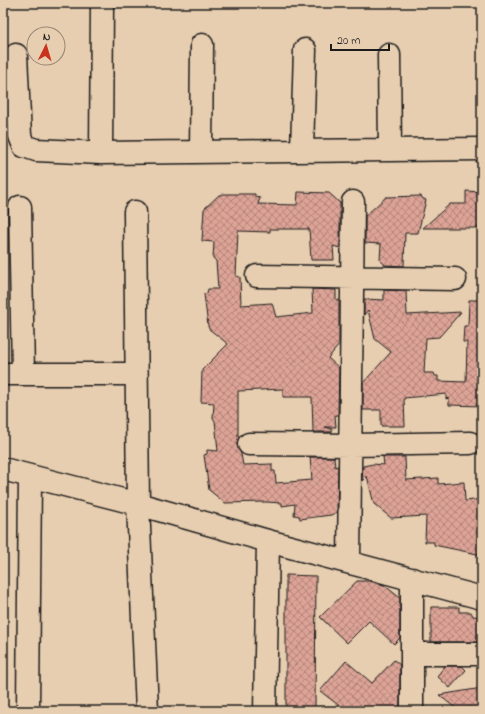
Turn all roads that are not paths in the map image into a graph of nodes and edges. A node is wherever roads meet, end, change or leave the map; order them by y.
1 (102, 3) edge
2 (202, 45) dead end
3 (305, 50) dead end
4 (389, 54) dead end
5 (16, 55) dead end
6 (482, 149) edge
7 (302, 150) junction
8 (390, 150) junction
9 (201, 152) junction
10 (101, 153) junction
11 (353, 202) dead end
12 (20, 207) dead end
13 (135, 212) dead end
14 (257, 276) dead end
15 (352, 276) junction
16 (454, 279) dead end
17 (13, 374) edge
18 (136, 374) junction
19 (470, 443) dead end
20 (249, 444) dead end
21 (351, 445) junction
22 (3, 469) edge
23 (30, 476) junction
24 (138, 504) junction
25 (268, 541) junction
26 (349, 562) junction
27 (412, 579) junction
28 (482, 598) edge
29 (412, 654) junction
30 (482, 654) edge
31 (28, 711) edge
32 (147, 711) edge
33 (265, 711) edge
34 (412, 711) edge

1 - 10 street
2 - 9 street
3 - 7 street
4 - 8 street
5 - 10 street
6 - 8 street
7 - 8 street
7 - 9 street
9 - 10 street
11 - 15 street
12 - 17 street
13 - 18 street
14 - 15 street
15 - 16 street
15 - 21 street
17 - 18 street
18 - 24 street
19 - 21 street
20 - 21 street
21 - 26 street
22 - 23 street
23 - 24 street
23 - 31 street
24 - 25 street
24 - 32 street
25 - 26 street
25 - 33 street
26 - 27 street
27 - 28 street
27 - 29 street
29 - 30 street
29 - 34 street

